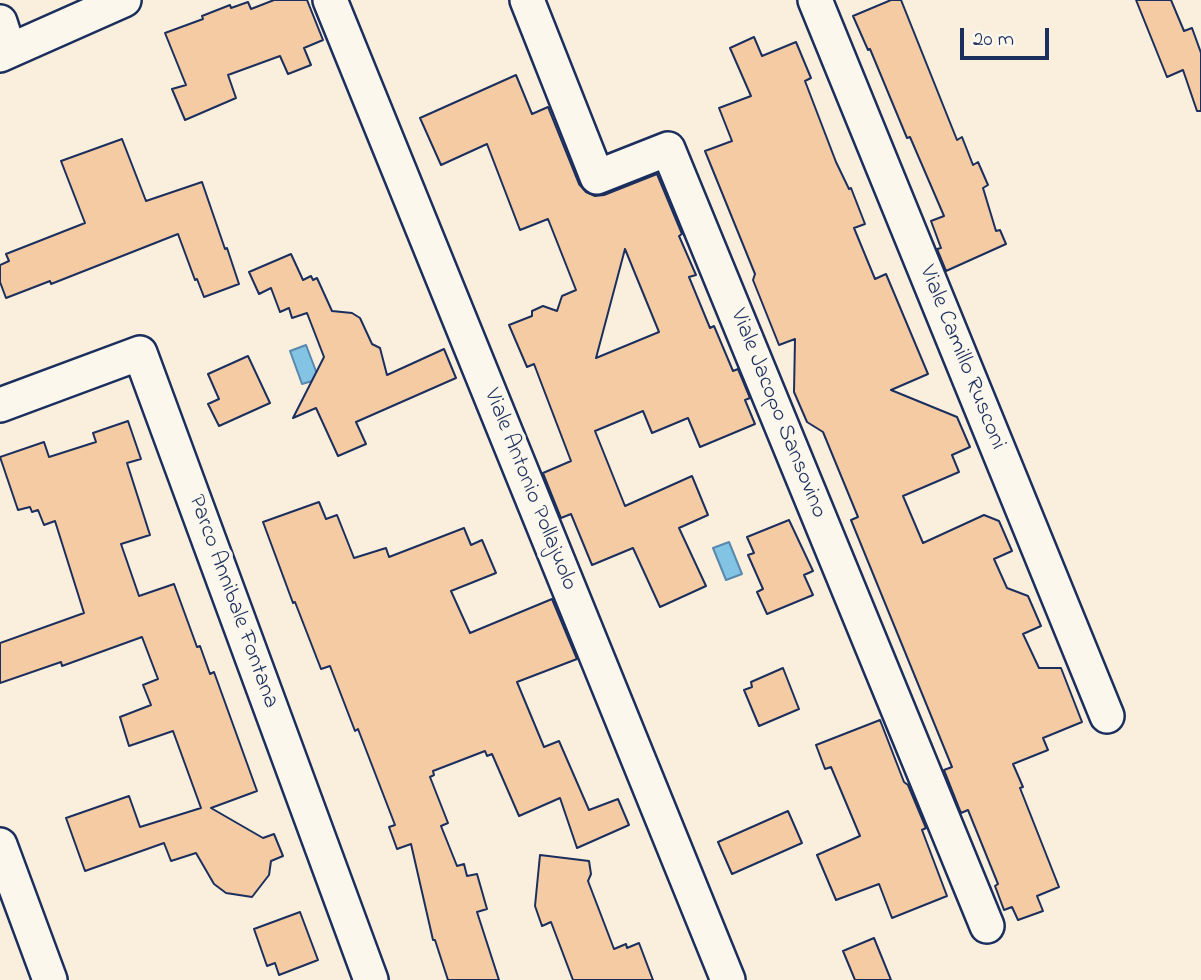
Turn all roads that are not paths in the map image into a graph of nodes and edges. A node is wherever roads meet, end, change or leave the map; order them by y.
1 (124, 0) edge
2 (330, 0) edge
3 (527, 0) edge
4 (816, 0) edge
5 (3, 42) edge
6 (4, 393) edge
7 (1107, 716) dead end
8 (0, 845) edge
9 (987, 926) dead end
10 (365, 978) edge
11 (50, 980) edge
12 (728, 980) edge

1 - 5 street
2 - 12 street, Viale Antonio Pollajuolo
3 - 9 street, Viale Jacopo Sansovino
4 - 7 street, Viale Camillo Rusconi
6 - 10 street, Parco Annibale Fontana
8 - 11 street

